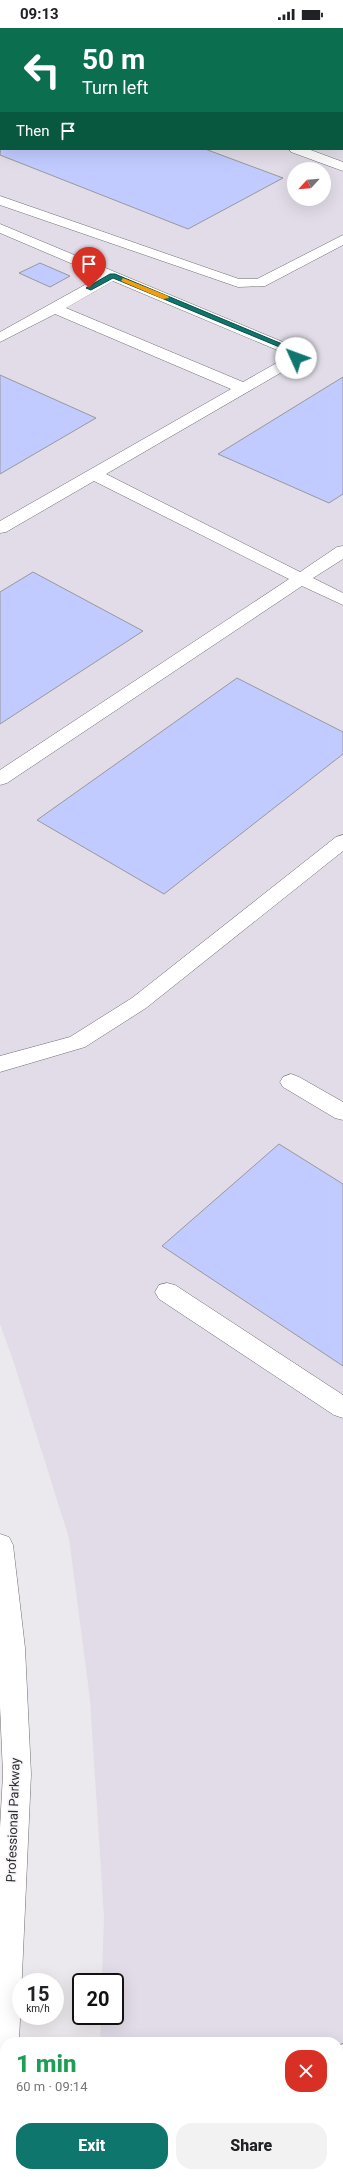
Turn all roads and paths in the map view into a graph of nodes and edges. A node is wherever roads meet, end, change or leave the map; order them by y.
1 (299, 150) edge
2 (343, 167) edge
3 (0, 200) edge
4 (0, 228) edge
5 (343, 239) edge
6 (112, 276) junction
7 (54, 308) junction
8 (0, 338) edge
9 (243, 388) junction
10 (94, 474) junction
11 (0, 528) edge
12 (343, 551) edge
13 (300, 580) junction
14 (343, 600) edge
15 (0, 779) edge
16 (343, 841) edge
17 (0, 1064) edge
18 (291, 1082) dead end
19 (343, 1112) edge
20 (167, 1292) dead end
21 (343, 1408) edge
22 (0, 1545) edge
23 (4, 2037) edge

1 - 2 street
3 - 5 street
4 - 6 street
6 - 7 street
6 - 9 street
7 - 8 street
7 - 9 street
9 - 10 street
10 - 11 street
10 - 13 street
12 - 13 street
13 - 14 street
13 - 15 street
16 - 17 street
18 - 19 street
20 - 21 street
22 - 23 street, Professional Parkway

